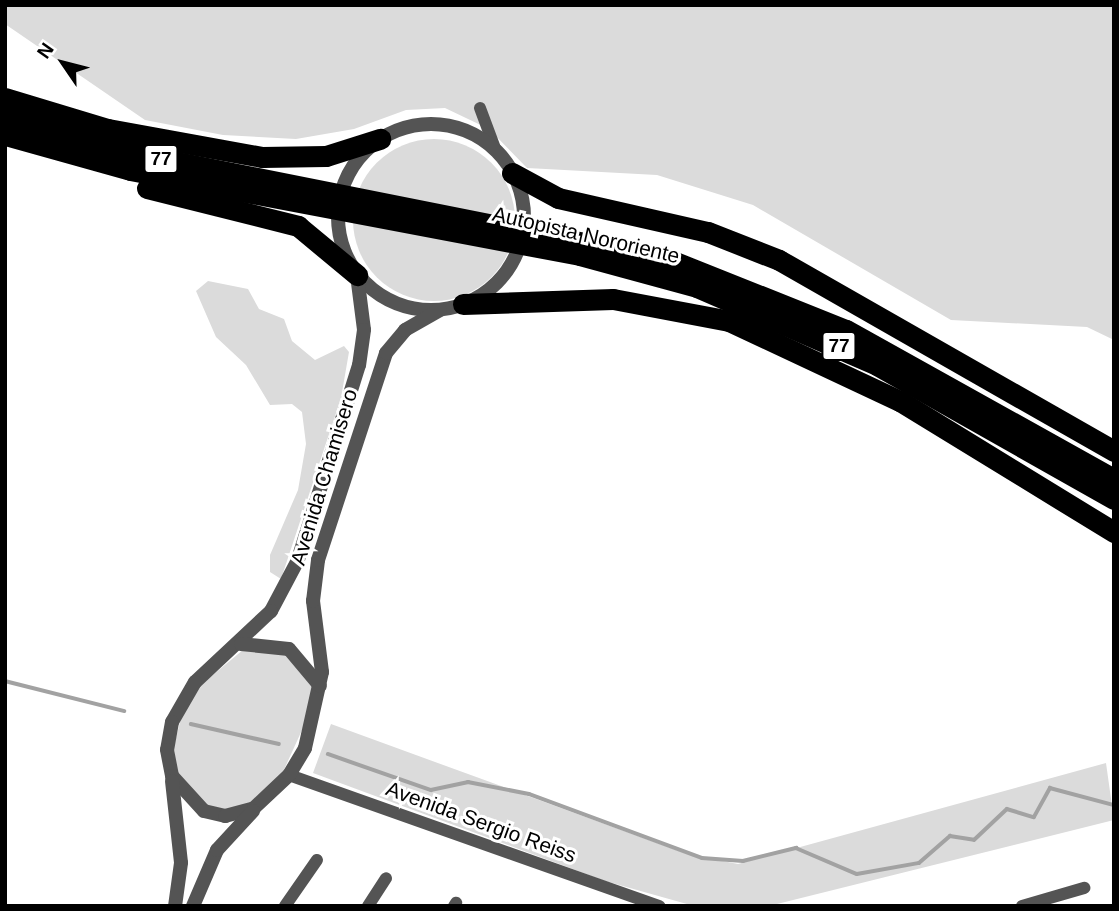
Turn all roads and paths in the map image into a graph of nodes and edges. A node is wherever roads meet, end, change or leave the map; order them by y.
1 (5, 98) edge
2 (480, 108) dead end
3 (5, 116) edge
4 (5, 135) edge
5 (380, 139) junction
6 (496, 151) junction
7 (512, 173) junction
8 (318, 198) junction
9 (543, 239) junction
10 (358, 275) junction
11 (463, 304) junction
12 (440, 310) junction
13 (1114, 451) edge
14 (1114, 479) edge
15 (1114, 499) edge
16 (1114, 532) edge
17 (241, 645) junction
18 (320, 686) junction
19 (289, 775) junction
20 (172, 776) junction
21 (264, 802) junction
22 (317, 860) dead end
23 (387, 878) dead end
24 (1084, 888) dead end
25 (1044, 902) edge
26 (175, 906) edge
27 (193, 906) edge
28 (285, 906) edge
29 (368, 906) edge
30 (659, 906) edge
31 (1022, 906) edge

1 - 5 highway
2 - 6 street
3 - 8 highway, Autopista Nororiente / 77
4 - 8 highway, Autopista Nororiente / 77
4 - 10 highway
5 - 6 street
5 - 10 street
6 - 7 street
7 - 11 street
7 - 13 highway
8 - 9 highway, Autopista Nororiente / 77
9 - 14 highway, Autopista Nororiente / 77
9 - 15 highway, Autopista Nororiente / 77
10 - 12 street
10 - 17 street, Avenida Chamisero
11 - 12 street
11 - 16 highway
12 - 18 street, Avenida Chamisero
17 - 18 street
17 - 20 street, Avenida Chamisero
18 - 19 street, Avenida Chamisero
19 - 21 street, Avenida Chamisero
19 - 30 street, Avenida Sergio Reiss
20 - 21 street, Avenida Chamisero
20 - 26 street, Avenida Chamisero
21 - 27 street, Avenida Chamisero
22 - 28 street
23 - 29 street
24 - 25 street
25 - 31 street

